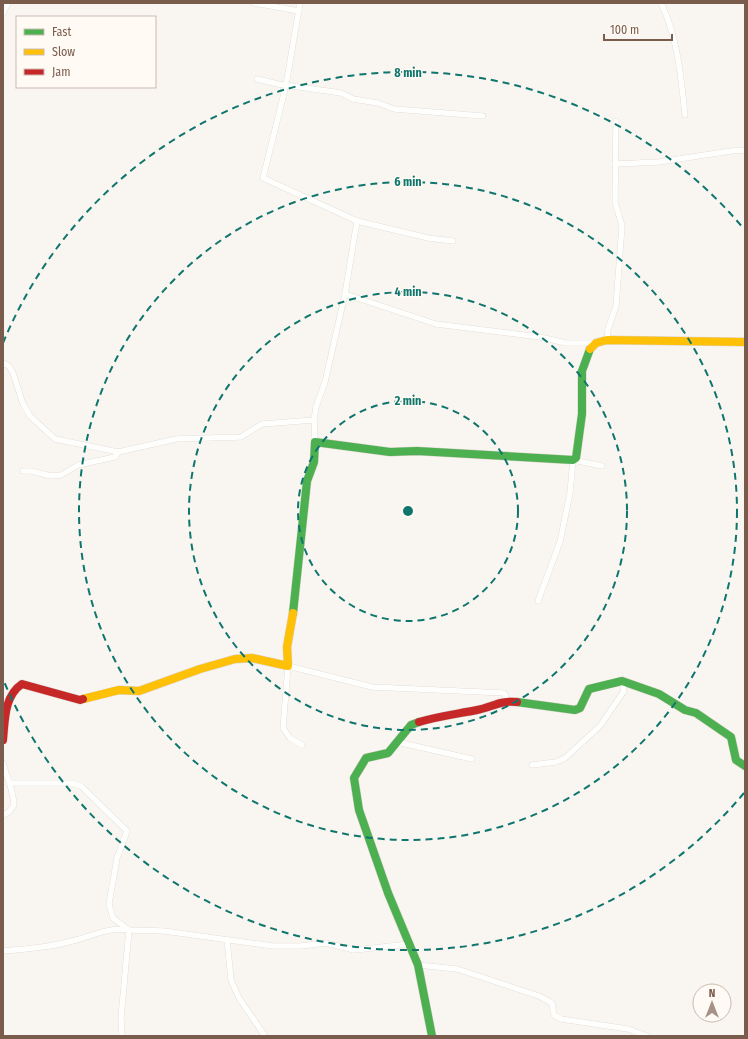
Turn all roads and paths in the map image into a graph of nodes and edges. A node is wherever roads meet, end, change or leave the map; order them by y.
1 (8, 3) edge
2 (254, 3) edge
3 (300, 3) edge
4 (661, 3) edge
5 (299, 11) junction
6 (3, 13) edge
7 (257, 79) dead end
8 (286, 85) junction
9 (685, 115) dead end
10 (483, 116) dead end
11 (616, 121) dead end
12 (745, 150) edge
13 (615, 164) junction
14 (357, 221) junction
15 (453, 241) dead end
16 (345, 294) junction
17 (607, 340) junction
18 (745, 342) edge
19 (595, 343) junction
20 (3, 363) edge
21 (314, 420) junction
22 (315, 442) junction
23 (118, 452) junction
24 (573, 460) junction
25 (602, 466) dead end
26 (23, 471) dead end
27 (538, 600) dead end
28 (288, 666) junction
29 (622, 681) junction
30 (496, 703) junction
31 (6, 704) edge
32 (3, 740) edge
33 (397, 742) junction
34 (302, 745) dead end
35 (472, 759) dead end
36 (3, 763) edge
37 (532, 765) dead end
38 (745, 766) edge
39 (11, 783) junction
40 (3, 815) edge
41 (129, 930) junction
42 (227, 939) junction
43 (409, 944) junction
44 (3, 951) edge
45 (418, 965) junction
46 (122, 1036) edge
47 (265, 1036) edge
48 (432, 1036) edge
49 (647, 1036) edge

1 - 6 street
2 - 5 street
3 - 5 street
4 - 9 street
5 - 8 street
7 - 8 street
8 - 10 street
8 - 14 street
11 - 13 street
12 - 13 street
13 - 17 street
14 - 15 street
14 - 16 street
16 - 19 street
16 - 21 street
17 - 18 street
17 - 19 street
19 - 24 street
20 - 23 street
21 - 22 street
21 - 23 street
22 - 24 street
22 - 28 street
23 - 26 street
24 - 25 street
24 - 27 street
28 - 30 street
28 - 31 street
28 - 34 street
29 - 30 street
29 - 37 street
29 - 38 street
30 - 33 street
31 - 32 street
33 - 35 street
33 - 43 street
36 - 39 street
39 - 40 street
39 - 41 street
41 - 42 street
41 - 44 street
41 - 46 street
42 - 43 street
42 - 47 street
43 - 45 street
45 - 48 street
45 - 49 street

